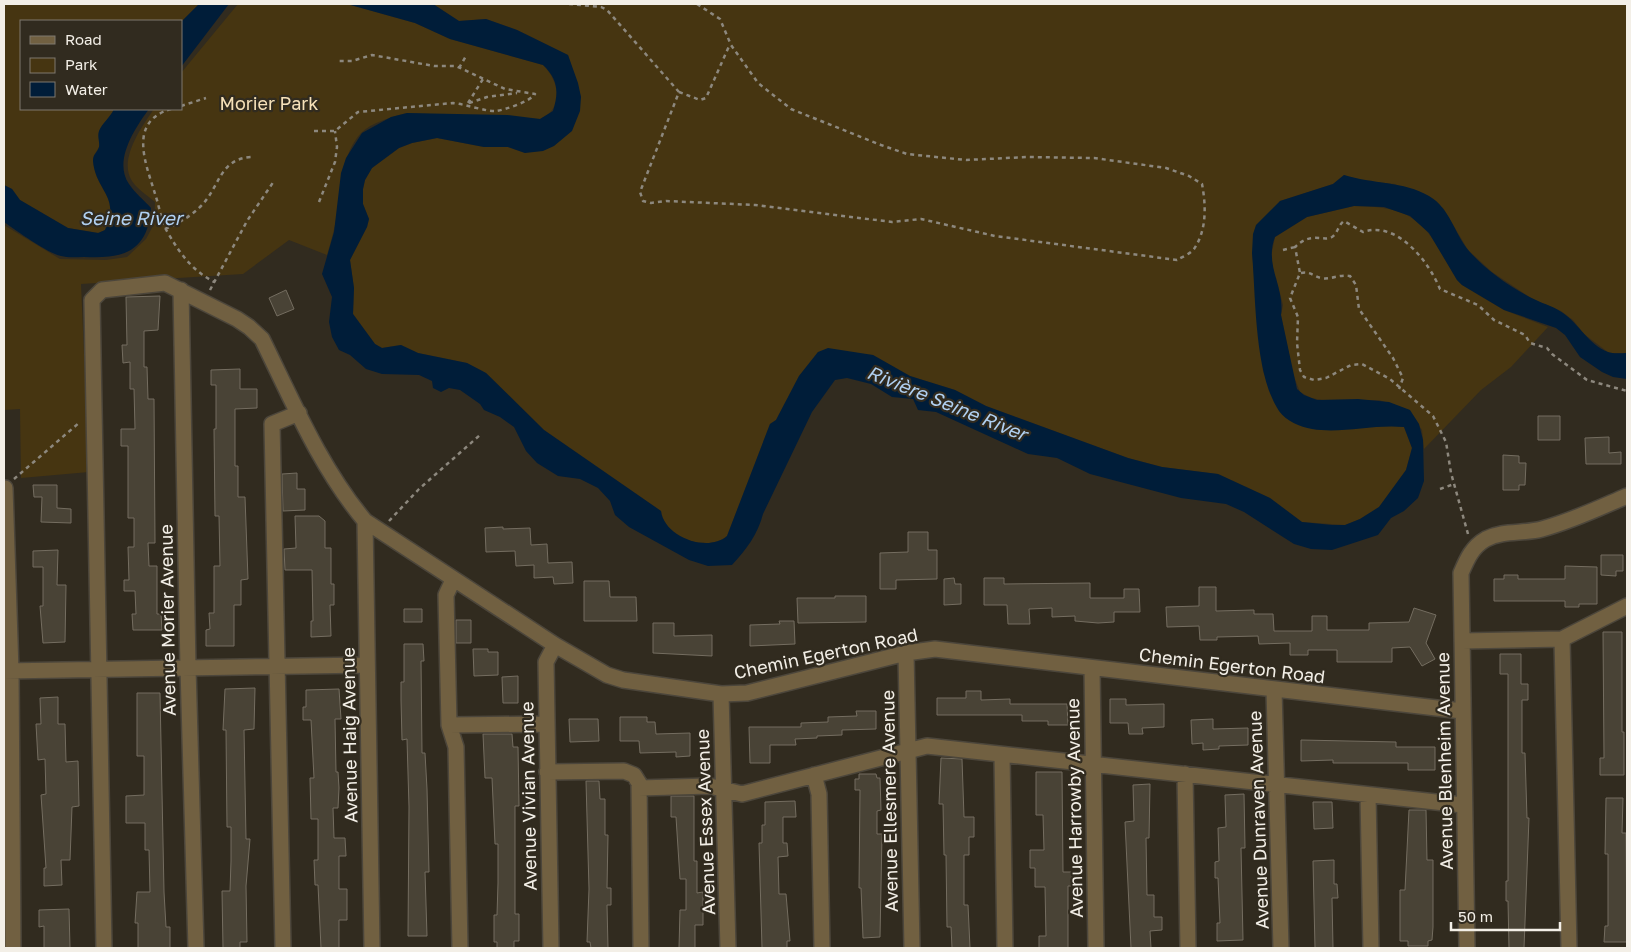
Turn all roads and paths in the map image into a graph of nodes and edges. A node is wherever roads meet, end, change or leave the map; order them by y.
1 (569, 4) edge
2 (697, 4) edge
3 (708, 4) edge
4 (704, 7) junction
5 (731, 43) junction
6 (466, 56) dead end
7 (337, 61) dead end
8 (459, 68) junction
9 (483, 79) junction
10 (521, 92) junction
11 (679, 92) junction
12 (206, 98) dead end
13 (467, 104) junction
14 (182, 106) edge
15 (168, 110) edge
16 (314, 131) dead end
17 (335, 131) junction
18 (251, 157) dead end
19 (274, 181) dead end
20 (319, 202) dead end
21 (165, 229) junction
22 (1295, 247) junction
23 (1284, 250) dead end
24 (1300, 273) junction
25 (214, 282) junction
26 (181, 290) junction
27 (204, 302) junction
28 (1399, 389) junction
29 (1627, 390) edge
30 (94, 410) junction
31 (299, 414) junction
32 (480, 435) dead end
33 (1454, 484) junction
34 (5, 488) edge
35 (1440, 489) dead end
36 (1627, 496) edge
37 (365, 521) junction
38 (380, 531) junction
39 (1471, 552) junction
40 (453, 580) junction
41 (1627, 606) edge
42 (1562, 639) junction
43 (1462, 641) junction
44 (555, 645) junction
45 (906, 653) junction
46 (368, 665) junction
47 (276, 666) junction
48 (188, 668) junction
49 (1092, 668) junction
50 (98, 670) junction
51 (7, 671) edge
52 (1274, 690) junction
53 (721, 694) junction
54 (1462, 711) junction
55 (546, 724) junction
56 (449, 725) junction
57 (908, 752) junction
58 (1002, 754) junction
59 (1093, 765) junction
60 (547, 772) junction
61 (1185, 774) junction
62 (814, 775) junction
63 (1278, 785) junction
64 (639, 788) junction
65 (725, 791) junction
66 (1368, 795) junction
67 (1463, 805) junction
68 (13, 948) edge
69 (104, 948) edge
70 (196, 948) edge
71 (283, 948) edge
72 (372, 948) edge
73 (460, 948) edge
74 (551, 948) edge
75 (641, 948) edge
76 (728, 948) edge
77 (822, 948) edge
78 (912, 948) edge
79 (1005, 948) edge
80 (1096, 948) edge
81 (1188, 948) edge
82 (1281, 948) edge
83 (1371, 948) edge
84 (1467, 948) edge
85 (1569, 948) edge

1 - 11 path
2 - 4 path
3 - 4 path
4 - 5 path
5 - 11 path
5 - 11 path
6 - 8 path
7 - 8 path
8 - 9 path
9 - 10 path
9 - 13 path
10 - 13 path
10 - 13 path
12 - 14 path
13 - 17 path
15 - 21 path
16 - 17 path
17 - 20 path
18 - 21 path
19 - 25 path
21 - 25 path
22 - 23 path
22 - 24 path
22 - 29 path
24 - 28 path
24 - 28 path
25 - 27 path
26 - 27 street, Chemin Egerton Road
26 - 30 street, Chemin Egerton Road
26 - 48 street, Avenue Morier Avenue
27 - 31 street, Chemin Egerton Road
28 - 33 path
30 - 34 path
30 - 50 street, Chemin Egerton Road
31 - 37 street, Chemin Egerton Road
31 - 47 street
32 - 38 path
33 - 35 path
33 - 39 path
34 - 51 street
36 - 39 street
37 - 38 street, Chemin Egerton Road
37 - 46 street, Avenue Haig Avenue
38 - 40 street, Chemin Egerton Road
39 - 43 street, Avenue Blenheim Avenue
40 - 44 street, Chemin Egerton Road
40 - 56 street
41 - 42 street
42 - 43 street
42 - 85 street
43 - 54 street, Avenue Blenheim Avenue
44 - 53 street, Chemin Egerton Road
44 - 55 street, Avenue Vivian Avenue
45 - 49 street, Chemin Egerton Road
45 - 53 street, Chemin Egerton Road
45 - 57 street, Avenue Ellesmere Avenue
46 - 47 street
46 - 72 street, Avenue Haig Avenue
47 - 48 street
47 - 71 street
48 - 50 street
48 - 70 street, Avenue Morier Avenue
49 - 52 street, Chemin Egerton Road
49 - 59 street, Avenue Harrowby Avenue
50 - 51 street
50 - 69 street, Chemin Egerton Road
51 - 68 street
52 - 54 street, Chemin Egerton Road
52 - 63 street, Avenue Dunraven Avenue
53 - 65 street, Avenue Essex Avenue
54 - 67 street, Avenue Blenheim Avenue
55 - 56 street
55 - 60 street, Avenue Vivian Avenue
56 - 73 street
57 - 58 street
57 - 62 street
57 - 78 street, Avenue Ellesmere Avenue
58 - 59 street
58 - 79 street
59 - 61 street
59 - 80 street, Avenue Harrowby Avenue
60 - 64 street
60 - 74 street, Avenue Vivian Avenue
61 - 63 street
61 - 81 street
62 - 65 street
62 - 77 street
63 - 66 street
63 - 82 street, Avenue Dunraven Avenue
64 - 65 street
64 - 75 street
65 - 76 street, Avenue Essex Avenue
66 - 67 street
66 - 83 street
67 - 84 street, Avenue Blenheim Avenue

